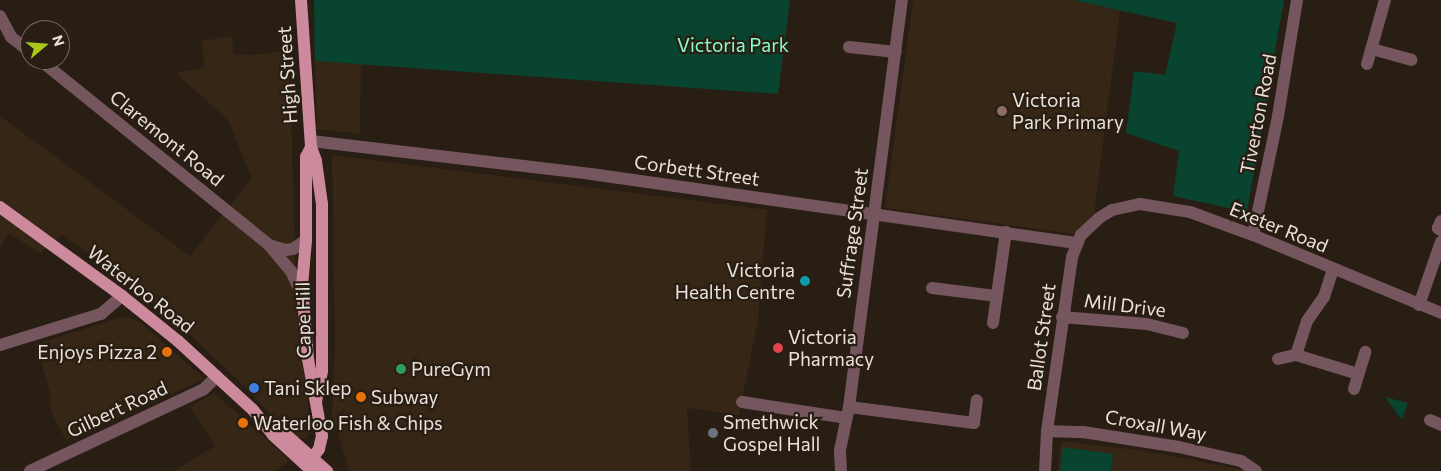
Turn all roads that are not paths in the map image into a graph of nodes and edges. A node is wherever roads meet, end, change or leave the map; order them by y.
1 (301, 0) edge
2 (902, 0) edge
3 (1297, 0) edge
4 (1385, 0) edge
5 (0, 16) edge
6 (20, 44) edge
7 (849, 47) dead end
8 (1372, 49) junction
9 (896, 52) junction
10 (1412, 60) dead end
11 (1367, 64) dead end
12 (52, 70) edge
13 (311, 144) junction
14 (0, 207) edge
15 (874, 215) junction
16 (1099, 218) joint
17 (1441, 221) edge
18 (1441, 230) edge
19 (1006, 232) junction
20 (1252, 235) junction
21 (322, 238) joint
22 (306, 240) junction
23 (1441, 242) edge
24 (1076, 243) junction
25 (269, 245) junction
26 (1333, 269) junction
27 (321, 270) junction
28 (932, 288) dead end
29 (122, 296) junction
30 (996, 296) junction
31 (304, 299) junction
32 (1419, 305) junction
33 (1441, 313) edge
34 (1062, 316) junction
35 (993, 323) dead end
36 (1182, 333) dead end
37 (0, 345) edge
38 (1365, 352) dead end
39 (1296, 355) junction
40 (1278, 359) dead end
41 (1358, 374) junction
42 (217, 376) junction
43 (1354, 389) dead end
44 (976, 400) dead end
45 (316, 401) junction
46 (742, 402) dead end
47 (848, 412) junction
48 (1047, 431) junction
49 (311, 465) edge
50 (30, 471) edge
51 (327, 471) edge
52 (841, 471) edge
53 (1044, 471) edge
54 (1256, 471) edge

1 - 13 main road, High Street
2 - 9 street, Suffrage Street
3 - 20 street, Tiverton Road
4 - 8 street
5 - 6 street
7 - 9 street
8 - 10 street
8 - 11 street
9 - 15 street, Suffrage Street
12 - 25 street, Claremont Road
13 - 15 street, Corbett Street
13 - 21 main road, High Street
13 - 22 main road, High Street
14 - 29 main road, Waterloo Road
15 - 19 street, Corbett Street
15 - 47 street, Suffrage Street
16 - 20 street, Exeter Road
16 - 24 street, Ballot Street
17 - 18 street
19 - 24 street, Corbett Street
19 - 30 street
20 - 26 street, Exeter Road
21 - 27 main road, Cape Hill
22 - 25 street, Claremont Road
22 - 27 main road
22 - 31 main road, Cape Hill
23 - 32 street
24 - 34 street, Ballot Street
25 - 31 street, Claremont Road
26 - 32 street, Exeter Road
26 - 39 street
27 - 31 main road
27 - 45 main road, Cape Hill
28 - 30 street
29 - 37 street
29 - 42 main road, Waterloo Road
30 - 35 street
31 - 45 main road, Cape Hill
32 - 33 street, Exeter Road
34 - 36 street, Mill Drive
34 - 48 street, Ballot Street
38 - 41 street
39 - 40 street
39 - 41 street
41 - 43 street
42 - 49 main road, Waterloo Road
42 - 50 street, Gilbert Road
44 - 47 street
45 - 49 main road, Cape Hill
46 - 47 street
47 - 52 street, Suffrage Street
48 - 53 street, Ballot Street
48 - 54 street, Croxall Way
49 - 51 main road

